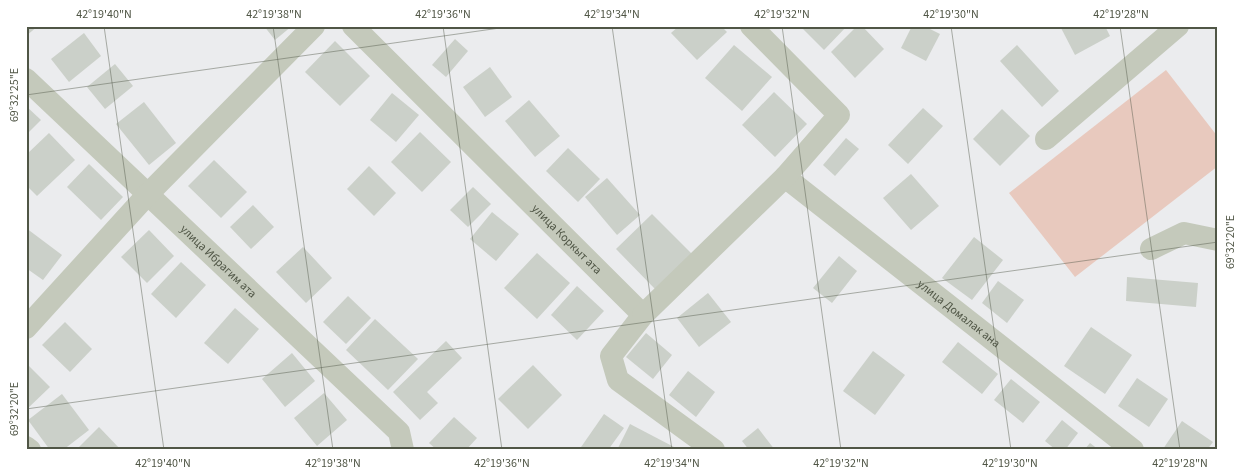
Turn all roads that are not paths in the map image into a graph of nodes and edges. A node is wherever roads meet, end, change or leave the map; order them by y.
1 (314, 26) edge
2 (353, 26) edge
3 (751, 26) edge
4 (1178, 26) edge
5 (26, 78) edge
6 (1046, 139) dead end
7 (785, 177) junction
8 (148, 194) junction
9 (1218, 240) edge
10 (1151, 249) dead end
11 (643, 315) junction
12 (26, 328) edge
13 (26, 447) edge
14 (30, 450) edge
15 (403, 450) edge
16 (714, 450) edge
17 (1133, 450) edge

1 - 8 street
2 - 11 street, улица Коркыт ата
3 - 7 street
4 - 6 street
5 - 8 street, улица Ибрагим ата
7 - 11 street
7 - 17 street, улица Домалак ана
8 - 12 street
8 - 15 street, улица Ибрагим ата
9 - 10 street
11 - 16 street
13 - 14 street

